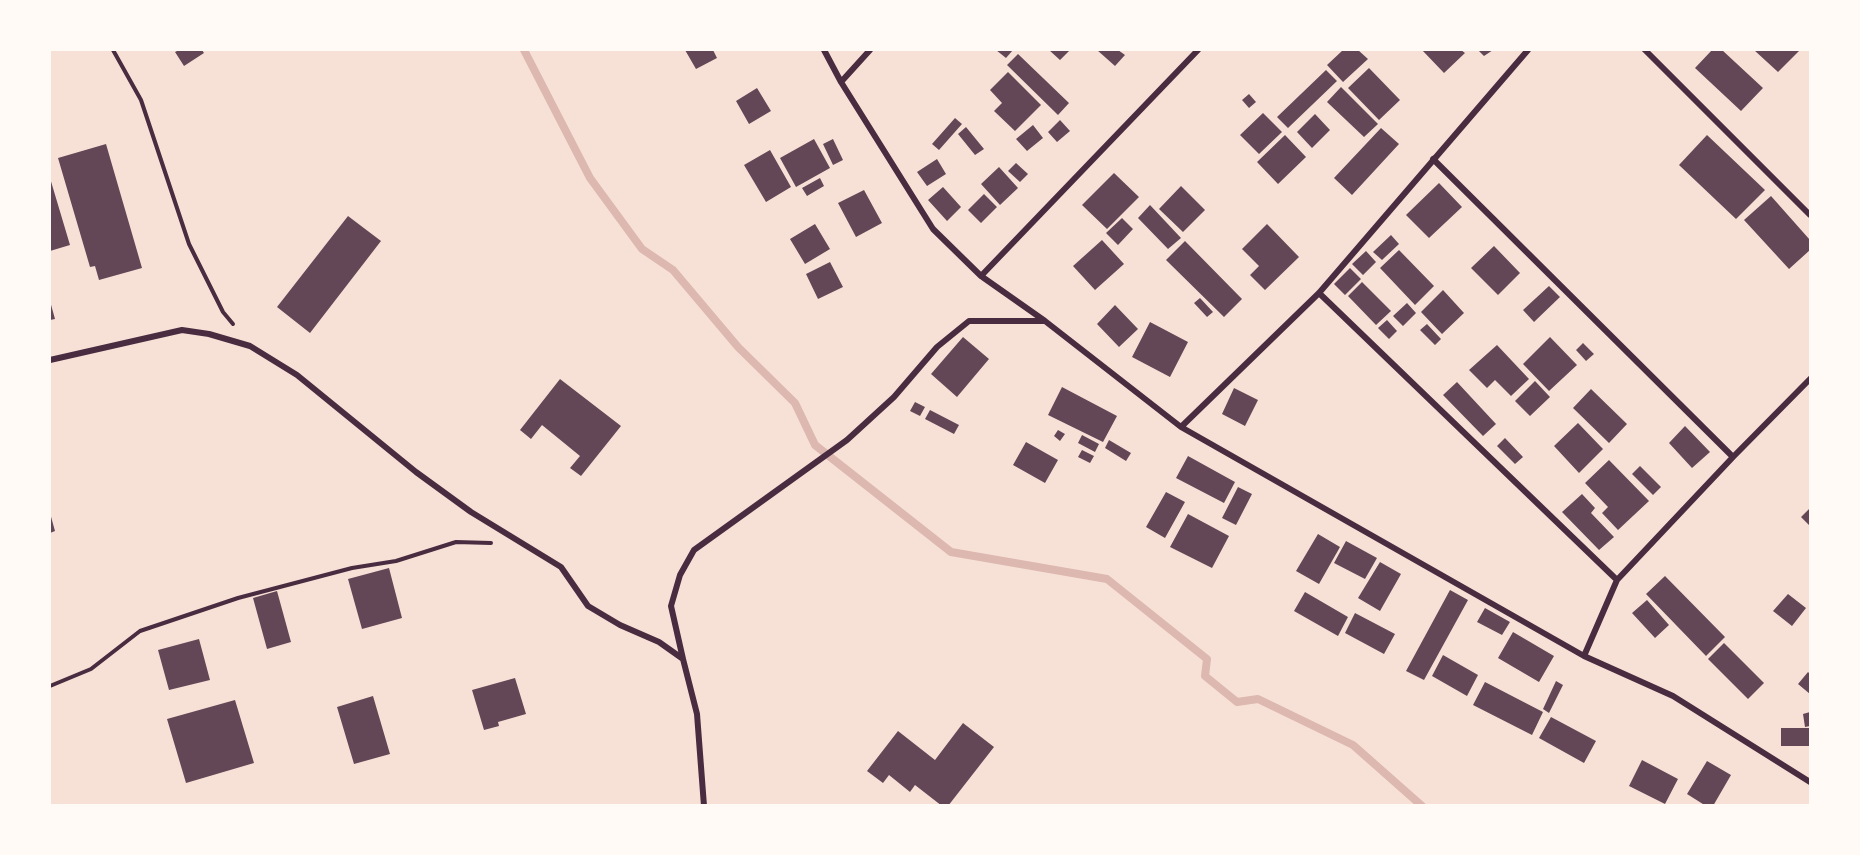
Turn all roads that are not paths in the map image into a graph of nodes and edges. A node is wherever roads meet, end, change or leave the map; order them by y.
1 (824, 50) edge
2 (870, 50) edge
3 (1198, 50) edge
4 (1528, 50) edge
5 (1645, 50) edge
6 (841, 82) junction
7 (1433, 159) junction
8 (1810, 216) edge
9 (981, 276) junction
10 (1319, 293) junction
11 (1045, 321) junction
12 (50, 360) edge
13 (1810, 380) edge
14 (1181, 428) junction
15 (1733, 457) junction
16 (1617, 580) junction
17 (1584, 656) junction
18 (683, 659) junction
19 (1810, 782) edge
20 (704, 806) edge

1 - 6 street
2 - 6 street
3 - 9 street
4 - 7 street
5 - 8 street
6 - 9 street
7 - 10 street
7 - 15 street
9 - 11 street
10 - 14 street
10 - 16 street
11 - 14 street
11 - 18 street
12 - 18 street
13 - 15 street
14 - 17 street
15 - 16 street
16 - 17 street
17 - 19 street
18 - 20 street

